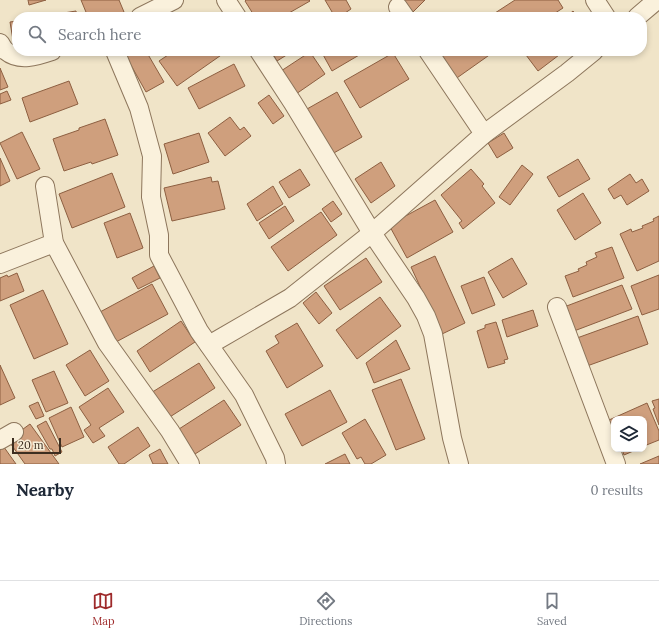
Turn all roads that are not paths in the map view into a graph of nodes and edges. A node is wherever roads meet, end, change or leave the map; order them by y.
1 (174, 0) edge
2 (595, 0) edge
3 (657, 0) edge
4 (228, 1) edge
5 (150, 12) edge
6 (235, 12) edge
7 (603, 12) edge
8 (643, 12) edge
9 (0, 43) edge
10 (12, 54) edge
11 (14, 56) edge
12 (36, 56) edge
13 (117, 56) edge
14 (262, 56) edge
15 (431, 56) edge
16 (588, 56) edge
17 (484, 134) junction
18 (45, 186) dead end
19 (372, 232) junction
20 (54, 243) junction
21 (0, 264) edge
22 (557, 307) dead end
23 (208, 345) junction
24 (190, 464) edge
25 (276, 464) edge
26 (459, 464) edge
27 (616, 464) edge

1 - 5 street
2 - 7 street
3 - 8 street
4 - 6 street
9 - 10 street
11 - 12 street
13 - 23 street
14 - 19 street
15 - 17 street
16 - 17 street
17 - 19 street
18 - 20 street
19 - 23 street
19 - 26 street
20 - 21 street
20 - 24 street
22 - 27 street
23 - 25 street

